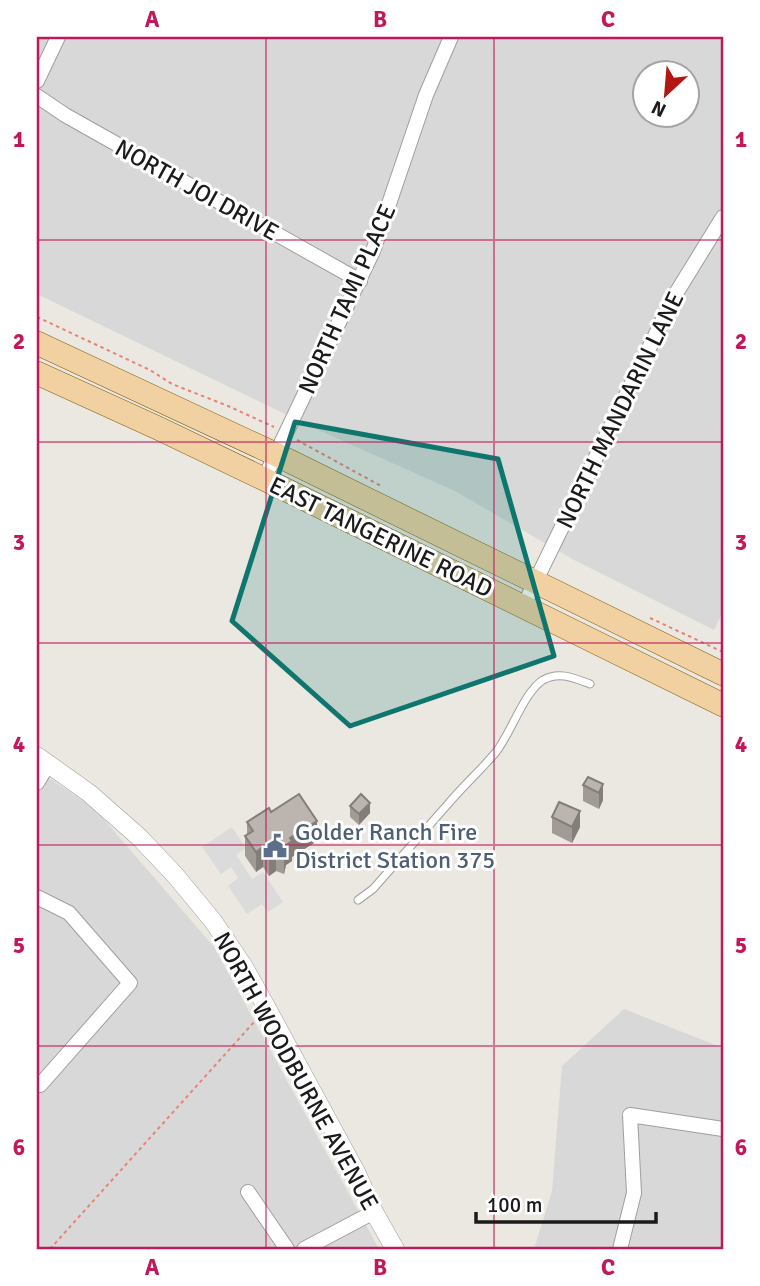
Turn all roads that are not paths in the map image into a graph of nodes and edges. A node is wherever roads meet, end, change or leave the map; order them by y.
1 (58, 37) edge
2 (452, 37) edge
3 (37, 81) edge
4 (37, 96) edge
5 (723, 216) edge
6 (359, 281) junction
7 (37, 344) edge
8 (37, 373) edge
9 (275, 454) junction
10 (264, 479) junction
11 (535, 582) junction
12 (523, 607) junction
13 (723, 674) edge
14 (590, 684) dead end
15 (723, 705) edge
16 (43, 759) edge
17 (37, 783) edge
18 (37, 898) edge
19 (358, 900) dead end
20 (37, 1083) edge
21 (723, 1129) edge
22 (248, 1192) dead end
23 (374, 1212) junction
24 (287, 1249) edge
25 (304, 1249) edge
26 (396, 1249) edge
27 (620, 1249) edge

1 - 3 street
2 - 6 street, NORTH TAMI PLACE
4 - 6 street, NORTH JOI DRIVE
5 - 11 street, NORTH MANDARIN LANE
6 - 9 street, NORTH TAMI PLACE
7 - 9 main road, EAST TANGERINE ROAD
8 - 10 main road, EAST TANGERINE ROAD
9 - 10 street, NORTH TAMI PLACE
9 - 11 main road, EAST TANGERINE ROAD
10 - 12 main road, EAST TANGERINE ROAD
11 - 12 street, NORTH MANDARIN LANE
11 - 13 main road, EAST TANGERINE ROAD
12 - 15 main road, EAST TANGERINE ROAD
14 - 19 lane
16 - 17 street
16 - 23 street, NORTH WOODBURNE AVENUE
18 - 20 street
21 - 27 street
22 - 24 street
23 - 25 street
23 - 26 street, NORTH WOODBURNE AVENUE

